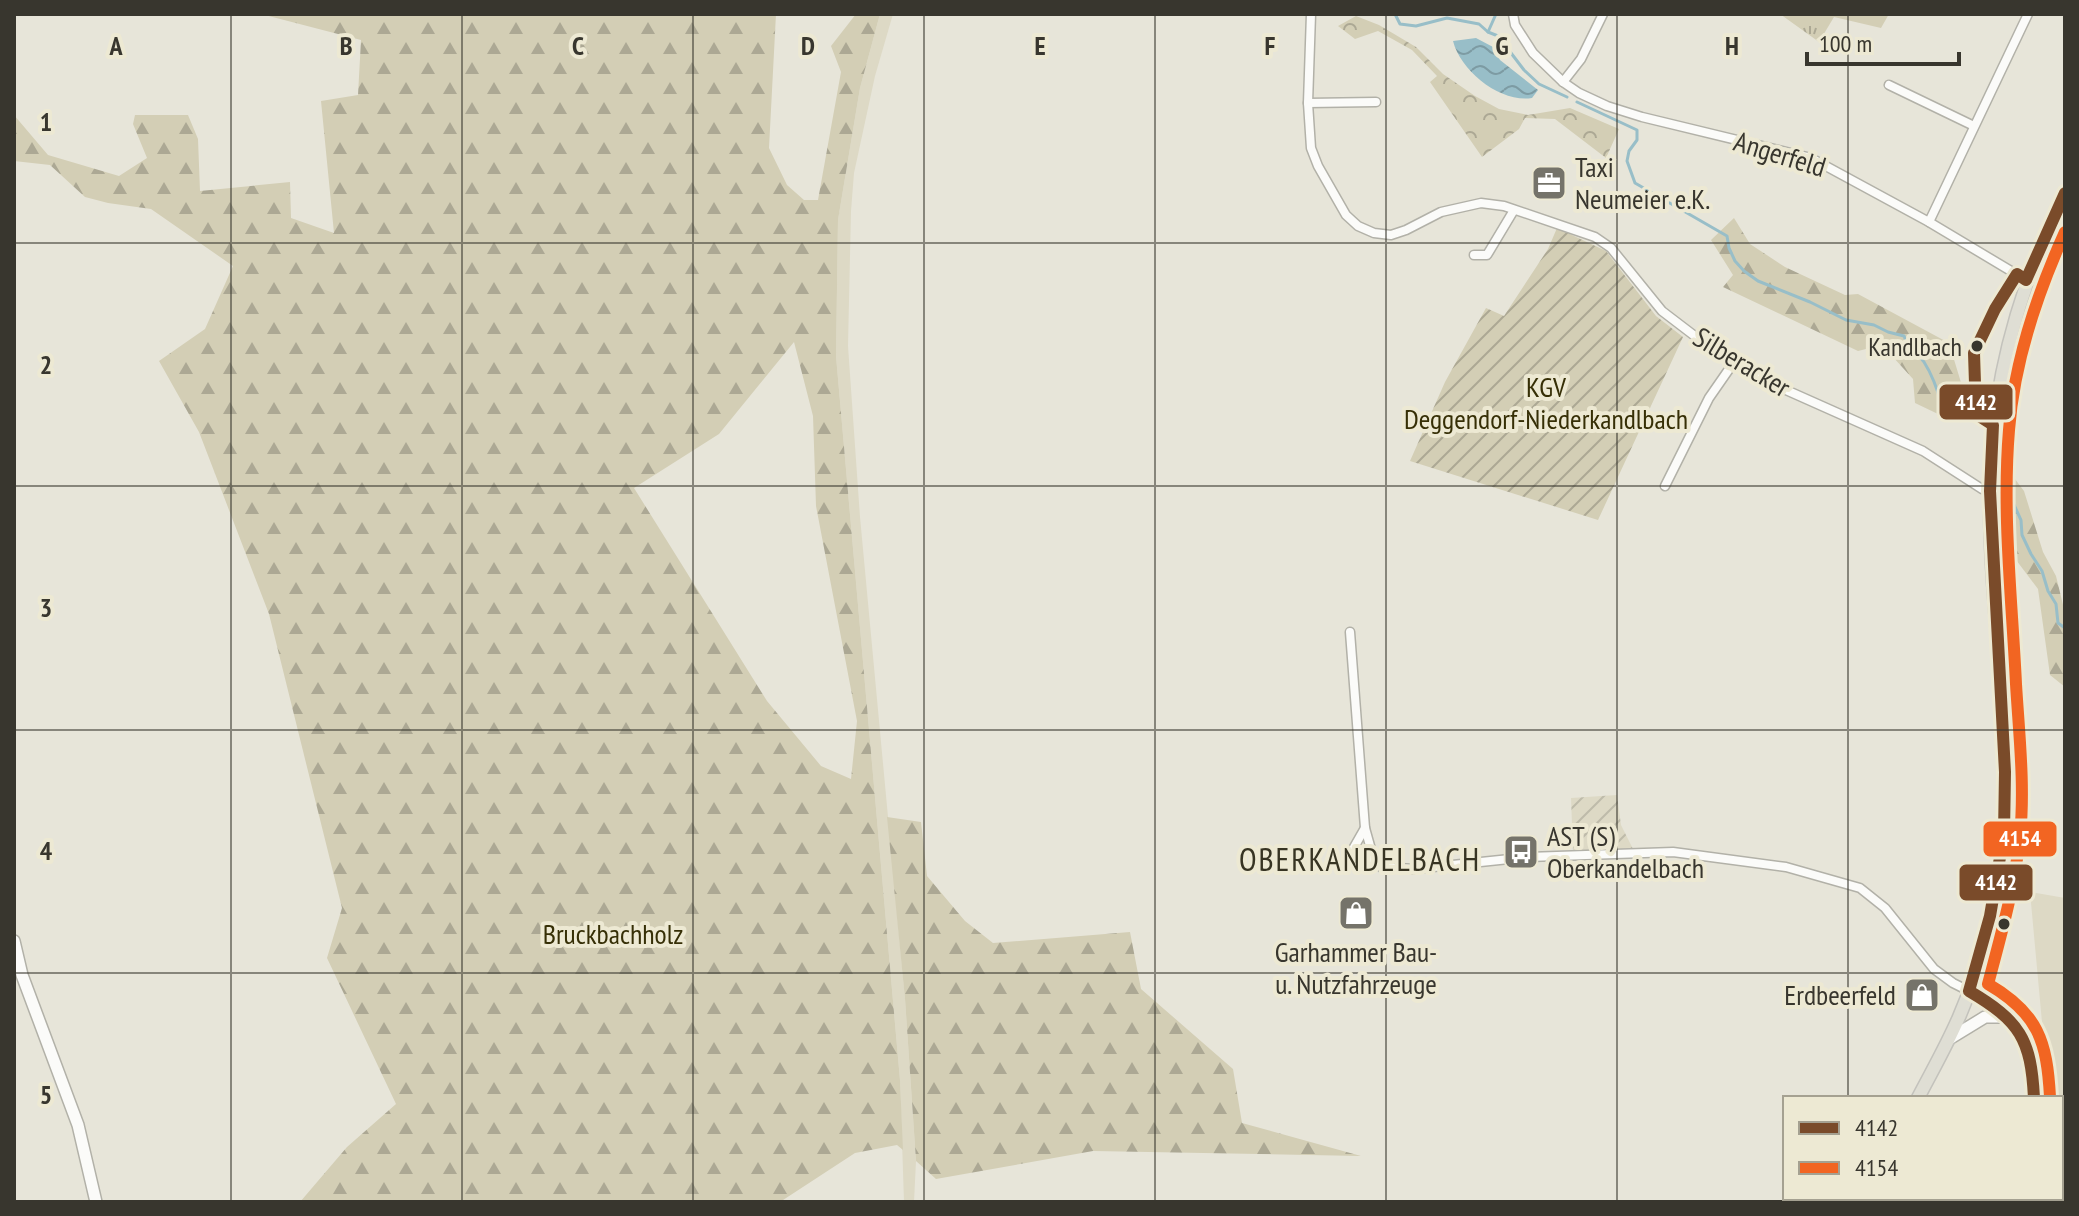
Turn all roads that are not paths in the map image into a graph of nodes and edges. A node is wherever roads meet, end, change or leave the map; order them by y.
1 (1311, 14) edge
2 (1513, 14) edge
3 (1603, 14) edge
4 (2028, 14) edge
5 (1563, 82) junction
6 (1889, 85) dead end
7 (1376, 102) dead end
8 (1308, 103) junction
9 (1974, 126) junction
10 (2065, 193) edge
11 (1514, 210) junction
12 (1929, 222) junction
13 (1474, 255) dead end
14 (2022, 277) junction
15 (1734, 362) junction
16 (1993, 425) junction
17 (1665, 486) dead end
18 (1990, 491) junction
19 (1350, 632) dead end
20 (1365, 828) junction
21 (1374, 860) junction
22 (14, 941) edge
23 (1969, 991) junction
24 (2010, 1017) junction
25 (1949, 1039) junction
26 (1919, 1096) edge
27 (2034, 1096) edge
28 (96, 1202) edge

1 - 8 street, Silberacker
2 - 5 street, Angerfeld
3 - 5 street
4 - 9 street
5 - 12 street, Angerfeld
6 - 9 street
7 - 8 street
8 - 11 street, Silberacker
9 - 12 street
10 - 14 main road
11 - 13 street
11 - 15 street, Silberacker
12 - 14 street, Angerfeld
14 - 16 main road
14 - 16 street
15 - 17 street
15 - 18 street, Silberacker
16 - 18 main road
18 - 23 main road
19 - 20 street
20 - 21 street
20 - 21 street
21 - 23 street
22 - 28 street
23 - 24 street
23 - 25 main road
24 - 25 street
24 - 27 street
25 - 26 main road

